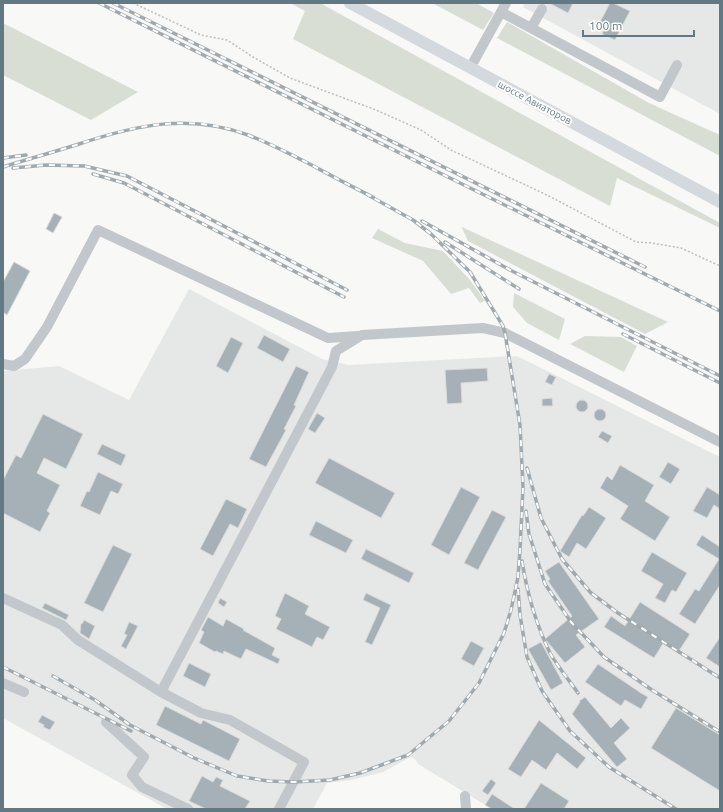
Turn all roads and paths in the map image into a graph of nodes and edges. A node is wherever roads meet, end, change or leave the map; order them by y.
1 (133, 3) edge
2 (350, 3) edge
3 (367, 3) edge
4 (503, 7) edge
5 (542, 9) dead end
6 (532, 28) junction
7 (474, 61) junction
8 (677, 65) dead end
9 (720, 193) edge
10 (720, 202) edge
11 (720, 266) edge
12 (362, 335) junction
13 (3, 364) edge
14 (720, 442) edge
15 (3, 598) edge
16 (3, 683) edge
17 (24, 692) dead end
18 (161, 692) junction
19 (106, 722) dead end
20 (465, 796) dead end
21 (188, 809) edge
22 (279, 809) edge
23 (466, 809) edge

1 - 11 path
2 - 10 main road, шоссе Авиаторов
3 - 7 main road, шоссе Авиаторов
4 - 6 street
4 - 7 street
5 - 6 street
6 - 8 street
7 - 9 main road, шоссе Авиаторов
12 - 13 street
12 - 14 street
12 - 18 street
15 - 18 street
16 - 17 street
18 - 22 street
19 - 21 street
20 - 23 street

